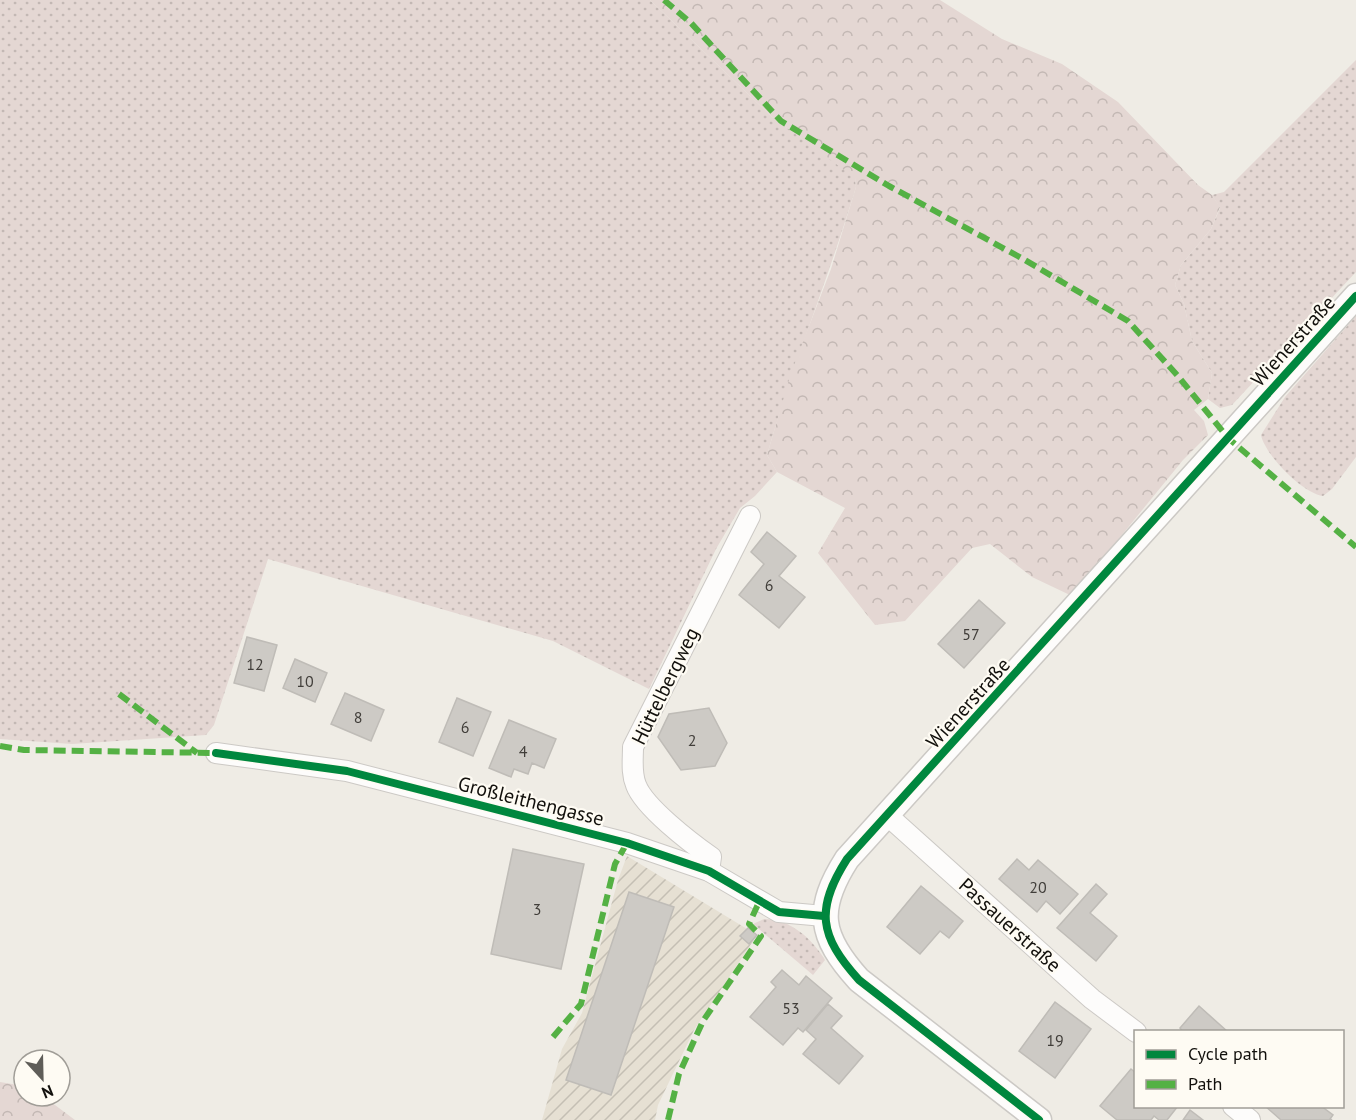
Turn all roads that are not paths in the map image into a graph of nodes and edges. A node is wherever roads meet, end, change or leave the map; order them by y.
1 (1356, 296) edge
2 (750, 516) dead end
3 (216, 753) dead end
4 (886, 815) junction
5 (710, 871) junction
6 (824, 916) junction
7 (1134, 1030) edge
8 (1234, 1108) edge
9 (1039, 1120) edge
10 (1250, 1120) edge

1 - 4 street, Wienerstraße
2 - 5 street, Hüttelbergweg
3 - 5 street, Großleithengasse
4 - 6 street, Wienerstraße
4 - 7 street, Passauerstraße
5 - 6 street, Großleithengasse
6 - 9 street, Wienerstraße
8 - 10 street

